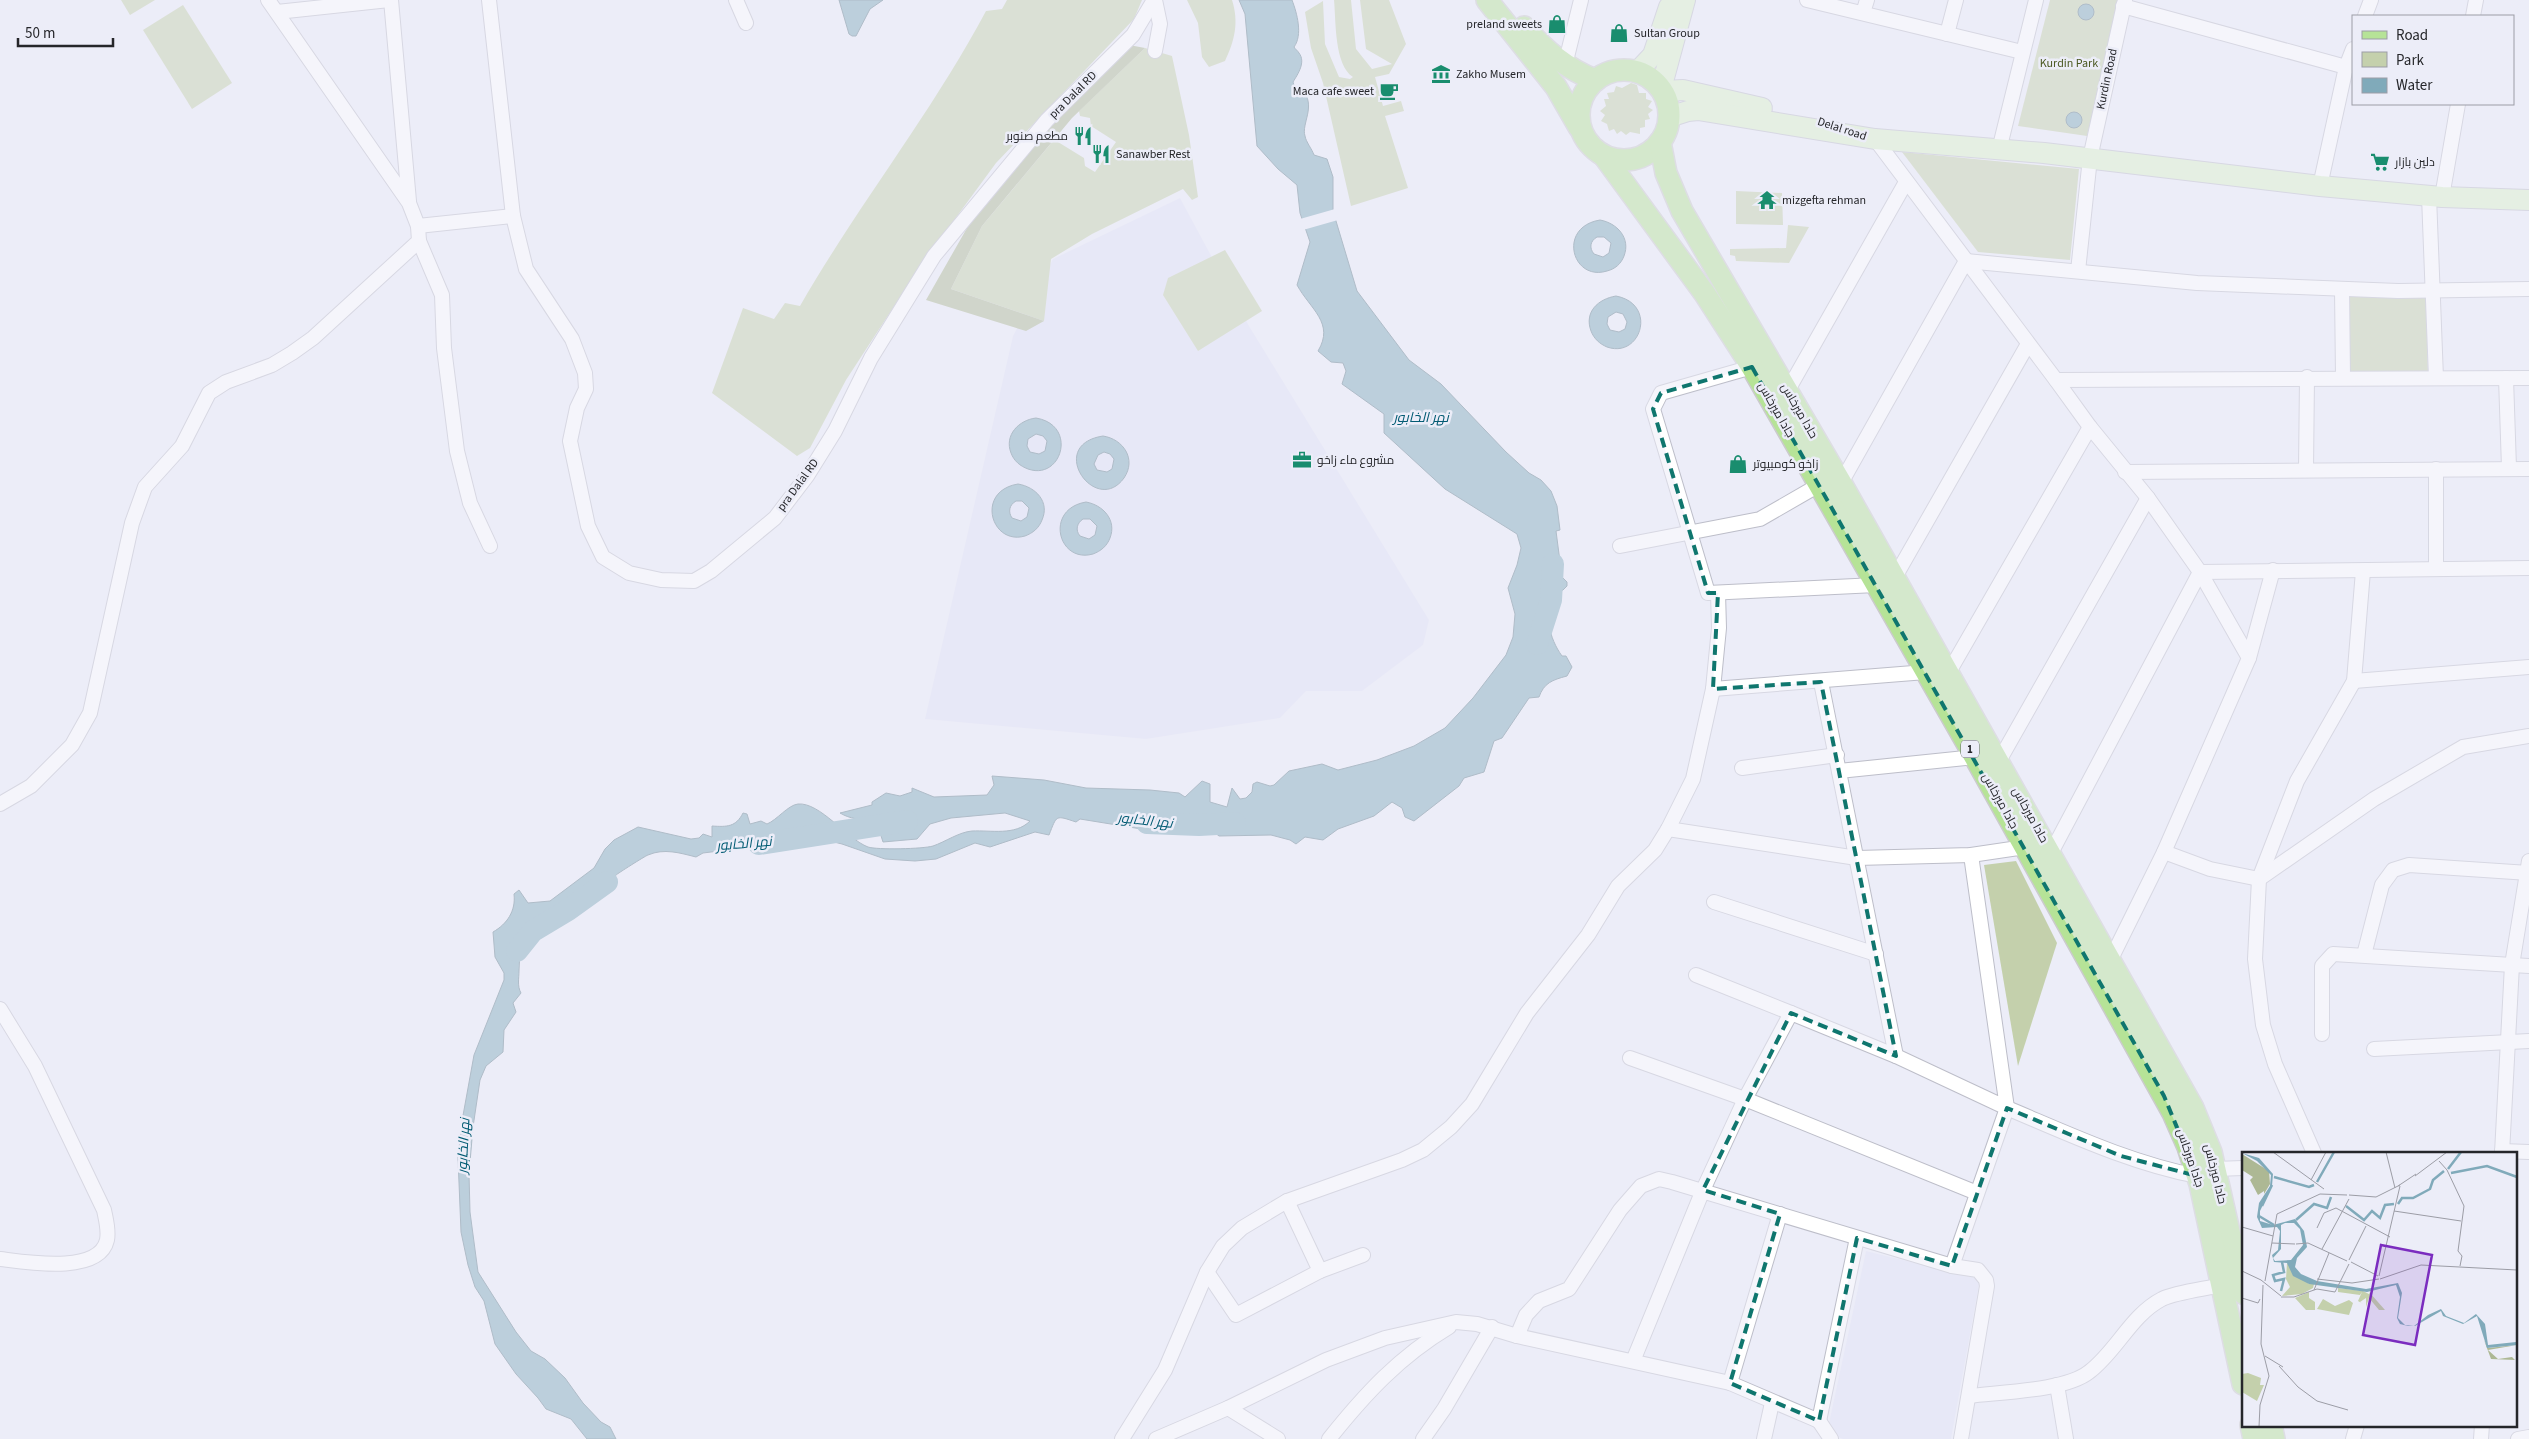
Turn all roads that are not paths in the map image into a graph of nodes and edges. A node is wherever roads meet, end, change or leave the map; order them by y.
1 (268, 0) edge
2 (390, 0) edge
3 (489, 0) edge
4 (736, 0) edge
5 (1155, 0) edge
6 (1487, 0) edge
7 (1504, 0) edge
8 (1581, 0) edge
9 (1671, 0) edge
10 (1685, 0) edge
11 (1807, 0) edge
12 (1956, 0) edge
13 (2036, 0) edge
14 (2371, 0) edge
15 (2476, 0) edge
16 (2124, 3) edge
17 (1865, 7) edge
18 (276, 12) junction
19 (2365, 15) edge
20 (2473, 15) edge
21 (746, 23) dead end
22 (1947, 34) junction
23 (1155, 51) dead end
24 (2022, 52) junction
25 (2352, 52) edge
26 (1564, 65) junction
27 (2346, 67) junction
28 (1638, 71) junction
29 (1595, 80) junction
30 (1662, 90) junction
31 (2458, 105) edge
32 (1669, 117) junction
33 (1875, 140) junction
34 (1587, 141) junction
35 (1660, 142) junction
36 (1999, 150) junction
37 (1604, 156) junction
38 (2090, 158) junction
39 (1906, 182) junction
40 (2320, 186) junction
41 (2435, 196) junction
42 (2529, 200) edge
43 (409, 203) junction
44 (513, 216) junction
45 (418, 226) junction
46 (419, 241) junction
47 (1966, 261) junction
48 (2078, 271) junction
49 (2529, 288) edge
50 (2342, 289) junction
51 (2433, 290) junction
52 (2028, 344) junction
53 (1760, 362) junction
54 (2307, 377) junction
55 (2343, 378) junction
56 (2436, 378) junction
57 (2506, 378) junction
58 (2529, 378) edge
59 (2056, 380) junction
60 (1788, 390) junction
61 (2090, 427) junction
62 (2509, 468) junction
63 (2529, 468) edge
64 (2436, 469) junction
65 (2306, 470) junction
66 (2124, 472) junction
67 (1841, 483) junction
68 (1819, 485) junction
69 (2148, 498) junction
70 (1692, 533) junction
71 (490, 546) dead end
72 (1620, 546) dead end
73 (2436, 568) junction
74 (2529, 568) edge
75 (2273, 570) junction
76 (2363, 571) junction
77 (2200, 572) junction
78 (1886, 581) junction
79 (1718, 592) junction
80 (2249, 658) junction
81 (2529, 666) edge
82 (1926, 672) junction
83 (1949, 672) junction
84 (2354, 681) junction
85 (1821, 682) junction
86 (1713, 689) junction
87 (2529, 736) edge
88 (1837, 756) junction
89 (1975, 757) junction
90 (2000, 761) junction
91 (1742, 768) dead end
92 (1840, 771) junction
93 (0, 804) edge
94 (1668, 829) junction
95 (2025, 847) junction
96 (2164, 852) junction
97 (2051, 853) junction
98 (1971, 855) junction
99 (1857, 858) junction
100 (2528, 869) edge
101 (2259, 879) junction
102 (1714, 902) dead end
103 (1876, 954) junction
104 (2364, 955) junction
105 (2111, 959) junction
106 (2512, 965) junction
107 (2529, 966) edge
108 (1696, 975) dead end
109 (0, 1008) edge
110 (1791, 1013) junction
111 (2322, 1034) dead end
112 (2529, 1041) edge
113 (2507, 1042) junction
114 (2374, 1049) dead end
115 (1896, 1056) junction
116 (1630, 1058) dead end
117 (1745, 1100) junction
118 (2007, 1108) junction
119 (2314, 1152) edge
120 (2502, 1152) edge
121 (2529, 1152) edge
122 (2242, 1168) edge
123 (2206, 1172) junction
124 (1703, 1190) junction
125 (1977, 1193) junction
126 (1287, 1201) junction
127 (1780, 1214) junction
128 (1856, 1238) junction
129 (1363, 1254) dead end
130 (0, 1258) edge
131 (1952, 1266) junction
132 (1320, 1271) junction
133 (1207, 1272) junction
134 (2222, 1285) junction
135 (2242, 1290) edge
136 (1456, 1322) junction
137 (1492, 1327) junction
138 (1517, 1336) junction
139 (1633, 1361) junction
140 (2242, 1379) edge
141 (1730, 1383) junction
142 (2057, 1385) junction
143 (1969, 1396) junction
144 (1772, 1403) junction
145 (1228, 1408) junction
146 (1819, 1421) junction
147 (2251, 1426) edge
148 (2271, 1426) edge
149 (2357, 1426) edge
150 (2482, 1426) edge
151 (2529, 1437) edge
152 (1122, 1439) edge
153 (1156, 1439) edge
154 (1278, 1439) edge
155 (1329, 1439) edge
156 (1423, 1439) edge
157 (1764, 1439) edge
158 (1831, 1439) edge
159 (1961, 1439) edge
160 (2066, 1439) edge
161 (2254, 1439) edge
162 (2274, 1439) edge
163 (2353, 1439) edge
164 (2481, 1439) edge
165 (2518, 1439) edge

1 - 18 street
2 - 18 street
2 - 43 street
3 - 44 street, pra Dalal RD
4 - 21 street
5 - 23 street
5 - 44 street, pra Dalal RD
6 - 34 main road
7 - 26 main road
8 - 26 street
9 - 28 main road
10 - 30 main road
11 - 17 street
12 - 22 street
13 - 24 street
14 - 19 street
15 - 20 street
16 - 27 street
16 - 38 street, Kurdin Road
17 - 22 street
18 - 43 street
22 - 24 street
24 - 36 street
25 - 27 street
26 - 29 main road
27 - 40 street
28 - 29 main road
28 - 30 main road
29 - 34 main road
30 - 32 main road
30 - 33 main road, Delal road
31 - 41 street
32 - 33 main road, Delal road
32 - 35 main road
33 - 36 main road
33 - 39 street
34 - 37 main road
35 - 37 main road
35 - 53 main road
36 - 38 main road
37 - 53 main road, جادا ميرخاس / 1
38 - 40 main road
38 - 48 street, Kurdin Road
39 - 47 street
39 - 60 street
40 - 41 main road
41 - 42 main road
41 - 51 street
43 - 45 street
44 - 45 street
45 - 46 street
46 - 71 street
46 - 93 street
47 - 48 street
47 - 52 street
47 - 67 street
48 - 50 street
49 - 51 street
50 - 51 street
50 - 55 street
51 - 56 street
52 - 59 street
52 - 78 street
53 - 60 main road, حادا ميرخاس
53 - 68 main road, جادا ميرخاس / 1
53 - 70 street
54 - 55 street
54 - 59 street
54 - 65 street
55 - 56 street
56 - 57 street
57 - 58 street
57 - 62 street
59 - 61 street
60 - 67 main road, حادا ميرخاس
61 - 66 street
61 - 83 street
62 - 63 street
62 - 64 street
64 - 65 street
64 - 73 street
65 - 66 street
66 - 69 street
67 - 78 main road, حادا ميرخاس
68 - 70 street
68 - 78 main road, جادا ميرخاس / 1
69 - 77 street
69 - 90 street
70 - 72 street
70 - 79 street
73 - 74 street
73 - 76 street
75 - 76 street
75 - 77 street
75 - 80 street
76 - 84 street
77 - 80 street
77 - 97 street
78 - 79 street
78 - 82 main road, جادا ميرخاس / 1
78 - 83 main road, حادا ميرخاس
79 - 86 street
80 - 96 street
81 - 84 street
82 - 85 street
82 - 89 main road, جادا ميرخاس / 1
83 - 90 main road, حادا ميرخاس
84 - 101 street
85 - 86 street
85 - 88 street
86 - 94 street
87 - 101 street
88 - 91 street
88 - 92 street
89 - 92 street
89 - 95 main road, جادا ميرخاس / 1
90 - 97 main road, حادا ميرخاس
92 - 99 street
94 - 99 street
94 - 126 street
95 - 98 street
95 - 123 main road, جادا ميرخاس / 1
96 - 101 street
96 - 105 street
97 - 105 main road, حادا ميرخاس
98 - 99 street
98 - 118 street
99 - 103 street
100 - 104 street
100 - 106 street
101 - 119 street
102 - 103 street
103 - 115 street
104 - 106 street
104 - 111 street
105 - 123 main road, حادا ميرخاس
106 - 107 street
106 - 113 street
108 - 110 street
109 - 130 street
110 - 115 street
110 - 117 street
112 - 113 street
113 - 114 street
113 - 120 street
115 - 118 street
116 - 117 street
117 - 124 street
117 - 125 street
118 - 123 street
118 - 125 street
120 - 121 street
122 - 123 street
123 - 134 main road, جادا ميرخاس / 1
123 - 135 main road, حادا ميرخاس
124 - 127 street
124 - 138 street
124 - 139 street
125 - 131 street
126 - 132 street
126 - 133 street
127 - 128 street
127 - 141 street
128 - 131 street
128 - 146 street
129 - 132 street
131 - 143 street
132 - 133 street
133 - 152 street
134 - 140 main road, جادا ميرخاس / 1
134 - 142 street
136 - 137 street
136 - 145 street
136 - 155 street
137 - 138 street
137 - 156 street
138 - 139 street
139 - 141 street
141 - 144 street
142 - 143 street
142 - 160 street
143 - 159 street
144 - 146 street
144 - 157 street
145 - 153 street
145 - 154 street
146 - 158 street
147 - 161 main road
148 - 162 main road
149 - 163 street
150 - 164 street
151 - 165 street

